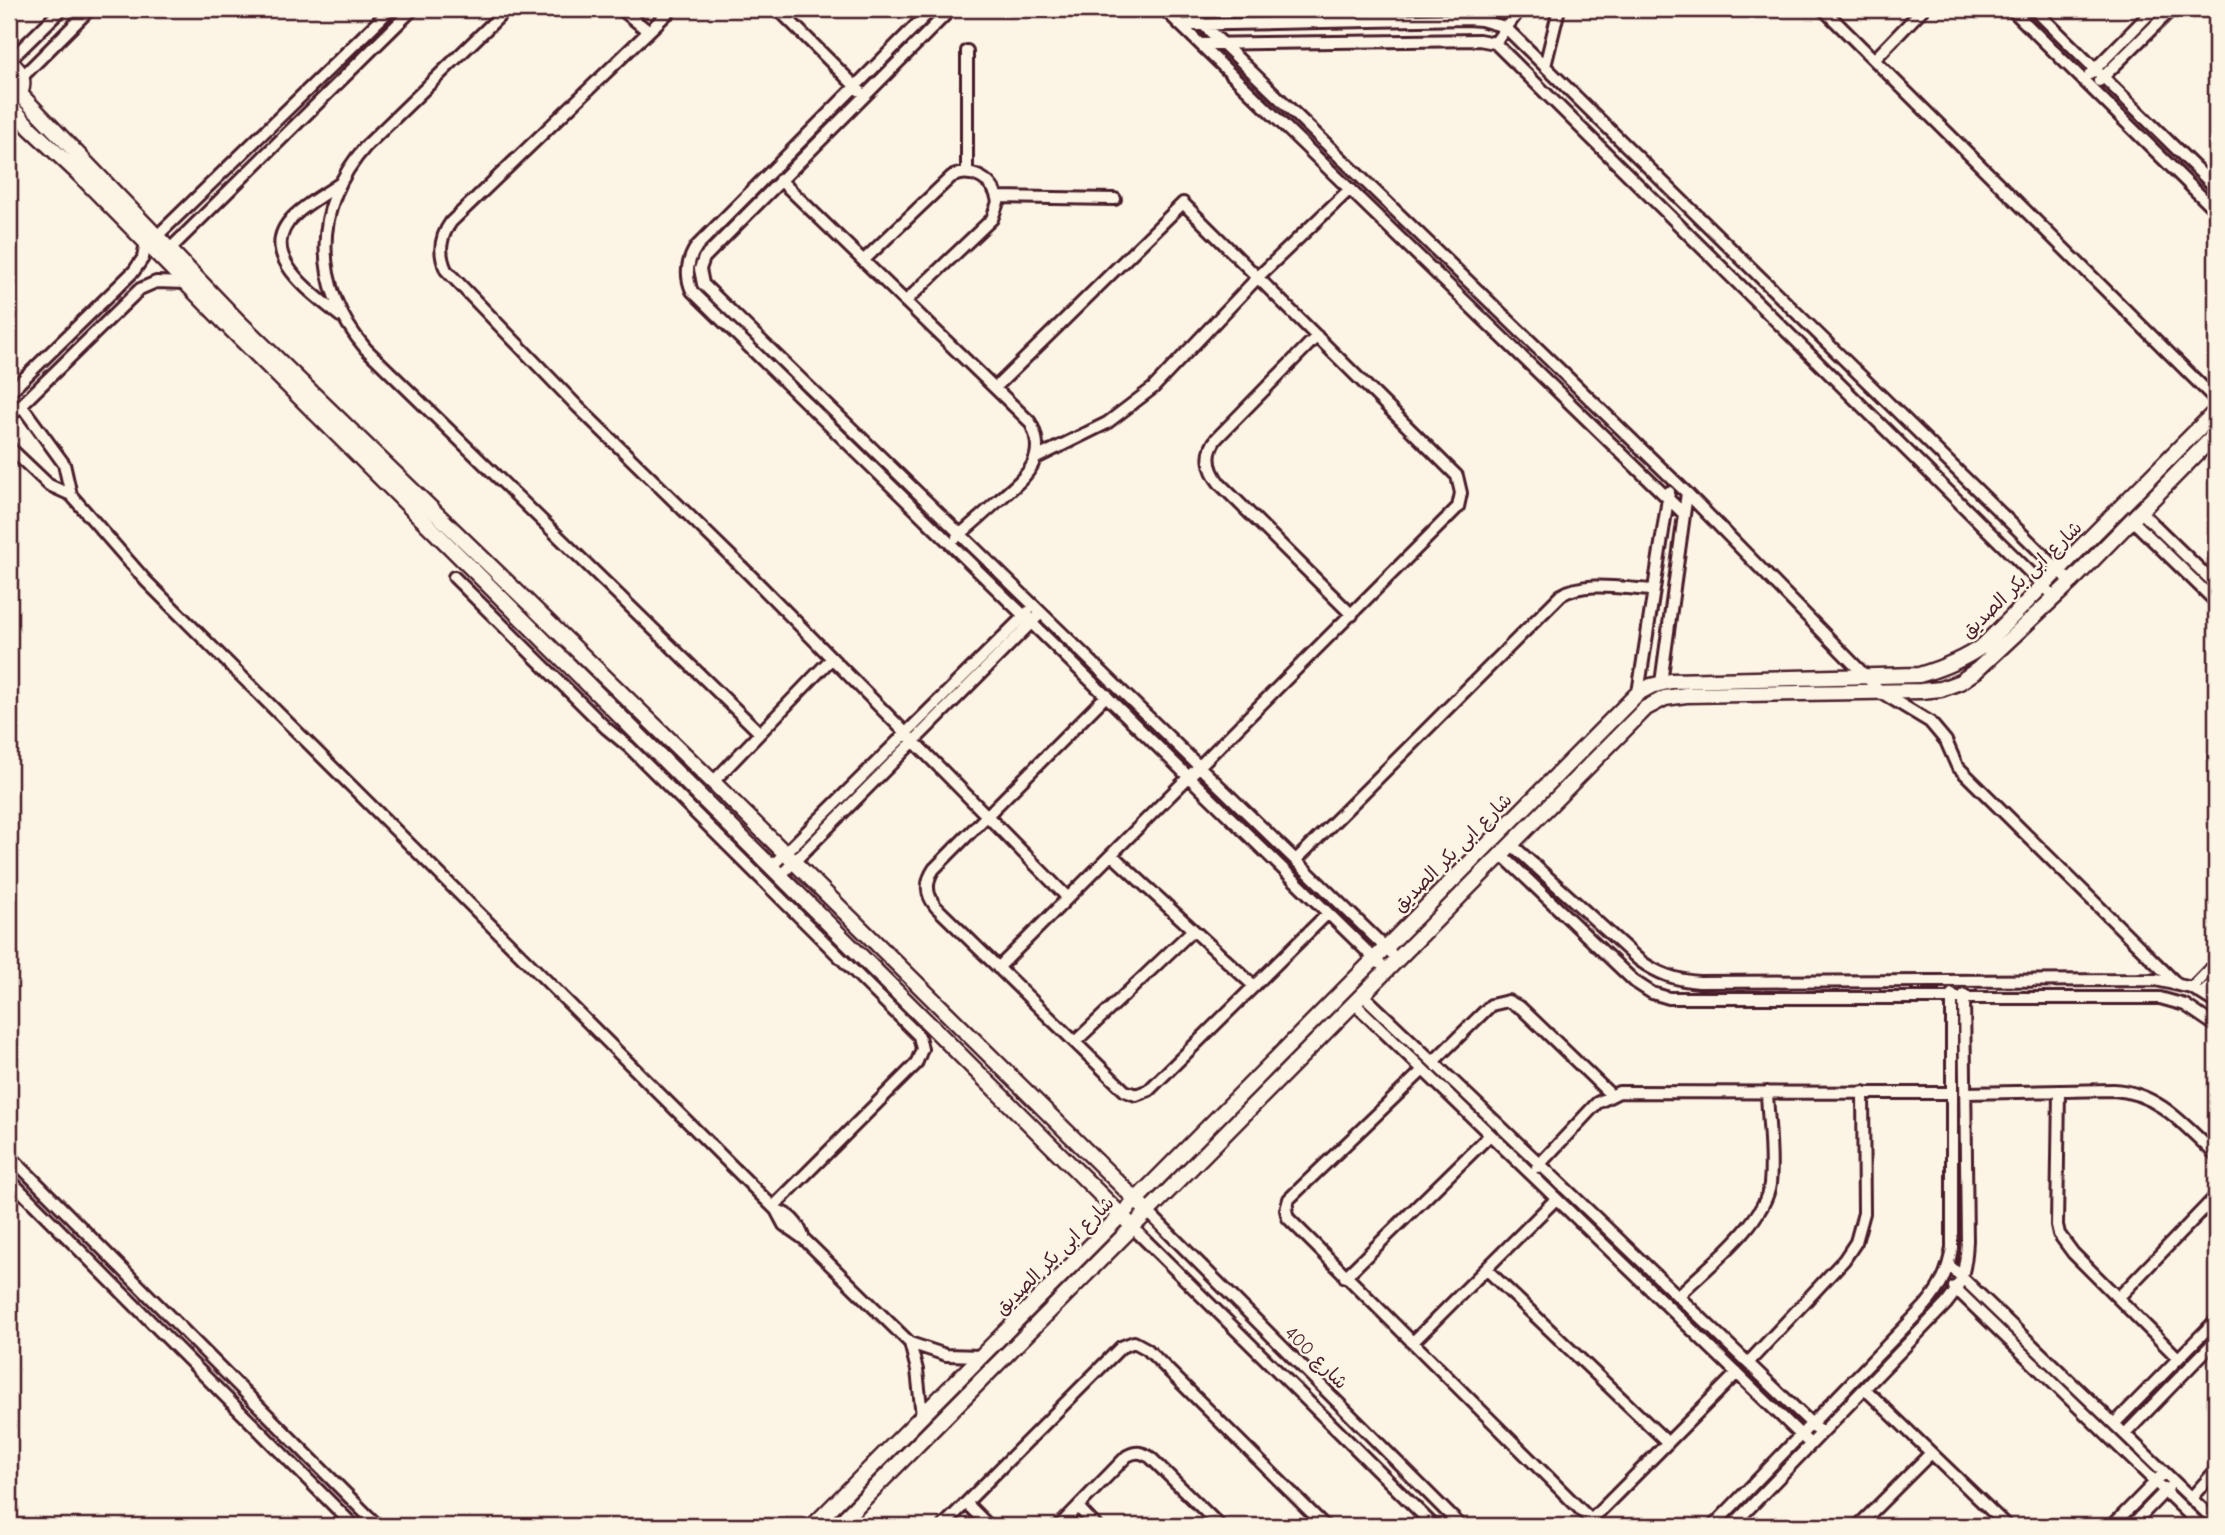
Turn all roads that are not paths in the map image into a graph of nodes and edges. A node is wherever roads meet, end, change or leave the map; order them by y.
1 (62, 9) edge
2 (390, 9) edge
3 (412, 9) edge
4 (507, 9) edge
5 (621, 9) edge
6 (672, 9) edge
7 (778, 9) edge
8 (932, 9) edge
9 (951, 9) edge
10 (1164, 9) edge
11 (1187, 9) edge
12 (1520, 9) edge
13 (1559, 9) edge
14 (1823, 9) edge
15 (1923, 9) edge
16 (2011, 9) edge
17 (2034, 9) edge
18 (2154, 9) edge
19 (2172, 9) edge
20 (82, 12) edge
21 (1180, 25) junction
22 (1204, 25) junction
23 (1506, 27) junction
24 (648, 31) junction
25 (1223, 43) junction
26 (1495, 43) junction
27 (1200, 44) junction
28 (967, 51) dead end
29 (1874, 60) junction
30 (9, 62) edge
31 (1545, 66) junction
32 (2099, 73) junction
33 (22, 77) junction
34 (2088, 84) junction
35 (855, 86) junction
36 (864, 96) junction
37 (12, 100) edge
38 (967, 173) junction
39 (780, 180) junction
40 (339, 184) junction
41 (2216, 188) edge
42 (1350, 189) junction
43 (998, 197) junction
44 (1115, 199) dead end
45 (2216, 211) edge
46 (151, 240) junction
47 (169, 250) junction
48 (864, 260) junction
49 (128, 276) junction
50 (1259, 276) junction
51 (185, 283) junction
52 (140, 289) junction
53 (906, 301) junction
54 (345, 320) junction
55 (235, 325) junction
56 (1317, 336) junction
57 (995, 388) junction
58 (9, 393) edge
59 (2216, 400) edge
60 (21, 405) junction
61 (2216, 411) edge
62 (9, 417) edge
63 (2216, 434) edge
64 (9, 447) edge
65 (1036, 458) junction
66 (1671, 477) junction
67 (1687, 493) junction
68 (71, 495) junction
69 (1668, 496) junction
70 (1684, 514) junction
71 (2136, 515) junction
72 (962, 533) junction
73 (951, 543) junction
74 (2059, 569) junction
75 (454, 577) dead end
76 (2071, 582) junction
77 (2043, 585) junction
78 (2216, 585) edge
79 (1653, 590) junction
80 (2055, 597) junction
81 (2216, 602) edge
82 (1039, 609) junction
83 (1352, 614) junction
84 (1029, 619) junction
85 (832, 658) junction
86 (1867, 676) junction
87 (1661, 683) junction
88 (1638, 693) junction
89 (1882, 693) junction
90 (1107, 695) junction
91 (760, 733) junction
92 (910, 737) junction
93 (1200, 766) junction
94 (1189, 777) junction
95 (713, 782) junction
96 (987, 815) junction
97 (1506, 849) junction
98 (1112, 855) junction
99 (789, 858) junction
100 (1296, 860) junction
101 (775, 871) junction
102 (1069, 898) junction
103 (1328, 913) junction
104 (1193, 930) junction
105 (1385, 948) junction
106 (1374, 958) junction
107 (2216, 963) edge
108 (1392, 966) junction
109 (998, 968) junction
110 (2216, 980) edge
111 (1952, 981) junction
112 (1964, 981) junction
113 (2176, 983) junction
114 (1254, 986) junction
115 (2197, 991) junction
116 (1952, 998) junction
117 (1964, 998) junction
118 (1359, 1000) junction
119 (2216, 1003) edge
120 (2216, 1026) edge
121 (1074, 1042) junction
122 (1433, 1062) junction
123 (1423, 1070) junction
124 (2059, 1091) junction
125 (1767, 1092) junction
126 (1863, 1092) junction
127 (1952, 1093) junction
128 (1965, 1093) junction
129 (1611, 1095) junction
130 (1490, 1135) junction
131 (9, 1155) edge
132 (2216, 1155) edge
133 (1540, 1164) junction
134 (1530, 1174) junction
135 (9, 1179) edge
136 (2216, 1196) edge
137 (1136, 1199) junction
138 (1556, 1199) junction
139 (774, 1209) junction
140 (1148, 1212) junction
141 (1120, 1215) junction
142 (1133, 1227) junction
143 (1949, 1265) junction
144 (1486, 1269) junction
145 (1345, 1277) junction
146 (1944, 1278) junction
147 (1962, 1278) junction
148 (1956, 1290) junction
149 (1678, 1296) junction
150 (2118, 1297) junction
151 (2216, 1320) edge
152 (2216, 1339) edge
153 (910, 1343) junction
154 (1412, 1343) junction
155 (981, 1356) junction
156 (2178, 1358) junction
157 (1748, 1363) junction
158 (1737, 1373) junction
159 (1865, 1389) junction
160 (922, 1416) junction
161 (1812, 1424) junction
162 (2114, 1424) junction
163 (1821, 1433) junction
164 (2125, 1434) junction
165 (1801, 1435) junction
166 (1668, 1443) junction
167 (1811, 1445) junction
168 (1931, 1453) junction
169 (2216, 1470) edge
170 (2164, 1472) junction
171 (2155, 1481) junction
172 (2174, 1482) junction
173 (2165, 1491) junction
174 (2191, 1498) junction
175 (966, 1503) junction
176 (1078, 1507) junction
177 (1998, 1517) junction
178 (2216, 1522) edge
179 (1594, 1523) edge
180 (354, 1526) edge
181 (378, 1526) edge
182 (813, 1526) edge
183 (837, 1526) edge
184 (943, 1526) edge
185 (989, 1526) edge
186 (1059, 1526) edge
187 (1096, 1526) edge
188 (1220, 1526) edge
189 (1325, 1526) edge
190 (1434, 1526) edge
191 (1461, 1526) edge
192 (1713, 1526) edge
193 (1732, 1526) edge
194 (1858, 1526) edge
195 (1989, 1526) edge
196 (2007, 1526) edge
197 (2112, 1526) edge
198 (2131, 1526) edge
199 (2202, 1526) edge

1 - 30 street
2 - 46 street
3 - 47 street
4 - 40 street
5 - 24 street
6 - 24 street
7 - 35 street
8 - 35 street
9 - 36 street
10 - 21 street
11 - 22 street
12 - 23 street
13 - 31 street
14 - 29 street
15 - 29 street
16 - 34 street
17 - 32 street
18 - 32 street
19 - 32 street
20 - 33 street
21 - 22 street
21 - 27 street
22 - 23 street
22 - 25 street
23 - 26 street
23 - 31 street
24 - 85 street
25 - 26 street
25 - 27 street
25 - 66 street
26 - 77 street
27 - 42 street
28 - 38 street
29 - 59 street
30 - 33 main road
31 - 74 street
32 - 34 street
32 - 41 street
33 - 37 main road
34 - 45 street
35 - 36 street
35 - 73 street
36 - 39 street
37 - 46 main road
38 - 43 street
38 - 48 street
39 - 48 street
39 - 72 street
40 - 54 street
40 - 54 street
42 - 50 street
42 - 69 street
43 - 44 street
43 - 53 street
46 - 47 main road
46 - 49 street
46 - 51 main road
47 - 55 main road
48 - 53 street
49 - 52 street
49 - 58 street
50 - 56 street
50 - 57 street
50 - 65 street
51 - 52 street
51 - 55 main road
52 - 60 street
53 - 57 street
54 - 91 street
55 - 95 main road
55 - 101 main road
56 - 83 street
56 - 83 street
57 - 65 street
60 - 62 street
60 - 68 street
61 - 74 main road, شارع ابى بكر الصديق
63 - 71 main road, شارع ابى بكر الصديق
64 - 68 street
65 - 72 street
66 - 67 street
66 - 69 street
67 - 70 street
67 - 86 street
68 - 139 street
69 - 70 street
69 - 79 street
70 - 87 street
71 - 76 main road, شارع ابى بكر الصديق
71 - 78 street
71 - 81 street
72 - 73 street
72 - 82 street
73 - 84 street
74 - 76 street
74 - 77 main road, شارع ابى بكر الصديق
75 - 139 street
76 - 80 main road, شارع ابى بكر الصديق
77 - 80 street
77 - 86 main road, شارع ابى بكر الصديق
79 - 88 street
79 - 100 street
80 - 89 main road, شارع ابى بكر الصديق
82 - 84 street
82 - 93 street
83 - 93 street
84 - 90 street
84 - 92 street
85 - 91 street
85 - 92 street
86 - 87 main road, شارع ابى بكر الصديق
86 - 89 street
87 - 88 main road, شارع ابى بكر الصديق
88 - 105 main road, شارع ابى بكر الصديق
89 - 97 main road, شارع ابى بكر الصديق
89 - 113 street
90 - 94 street
90 - 96 street
91 - 95 street
92 - 96 street
92 - 99 street
93 - 94 street
93 - 100 street
94 - 98 street
94 - 103 street
95 - 99 main road
96 - 102 street
96 - 109 street
97 - 108 main road, شارع ابى بكر الصديق
97 - 111 street
97 - 116 street
98 - 102 street
98 - 104 street
99 - 101 street
99 - 137 main road
100 - 105 street
101 - 141 main road
102 - 109 street
103 - 106 street
103 - 114 street
104 - 114 street
104 - 121 street
105 - 106 main road, شارع ابى بكر الصديق
105 - 108 street
106 - 108 street
106 - 137 main road, شارع ابى بكر الصديق
107 - 115 street
108 - 118 main road, شارع ابى بكر الصديق
109 - 121 street
110 - 115 street
111 - 112 street
111 - 116 street
112 - 113 street
112 - 117 street
113 - 115 street
114 - 121 street
115 - 119 street
116 - 117 street
116 - 127 street
117 - 120 street
117 - 128 street
118 - 122 street
118 - 123 street
118 - 140 main road, شارع ابى بكر الصديق
122 - 129 street
122 - 133 street
123 - 130 street
123 - 145 street
124 - 128 street
124 - 132 street
124 - 150 street
125 - 126 street
125 - 129 street
125 - 149 street
126 - 127 street
126 - 157 street
127 - 143 street
128 - 147 street
129 - 133 street
130 - 134 street
130 - 145 street
131 - 181 street
133 - 134 street
133 - 149 street
134 - 138 street
135 - 180 street
136 - 150 street
137 - 140 main road
137 - 141 main road, شارع ابى بكر الصديق
138 - 144 street
138 - 158 street
139 - 153 street
140 - 142 main road, شارع ابى بكر الصديق
140 - 191 street, شارع 400
141 - 142 main road
141 - 155 main road, شارع ابى بكر الصديق
142 - 183 main road, شارع ابى بكر الصديق
142 - 190 street, شارع 400
143 - 146 street
143 - 147 street
144 - 154 street
144 - 166 street
145 - 154 street
146 - 148 street
146 - 161 street
147 - 148 street
147 - 162 street
148 - 159 street
148 - 171 street
149 - 157 street
150 - 156 street
151 - 156 street
152 - 164 street
153 - 155 street
153 - 160 street
154 - 179 street
155 - 160 main road, شارع ابى بكر الصديق
156 - 162 street
157 - 161 street
158 - 165 street
158 - 166 street
159 - 163 street
159 - 168 street
160 - 182 main road, شارع ابى بكر الصديق
161 - 163 street
161 - 165 street
162 - 164 street
163 - 167 street
164 - 170 street
165 - 167 street
165 - 192 street
166 - 179 street
167 - 193 street
168 - 177 street
168 - 194 street
169 - 174 street
170 - 171 street
170 - 172 street
171 - 173 street
171 - 197 street
172 - 173 street
172 - 174 street
173 - 198 street
173 - 199 street
174 - 178 street
175 - 184 street
175 - 185 street
175 - 189 street
176 - 186 street
176 - 187 street
176 - 188 street
177 - 195 street
177 - 196 street

